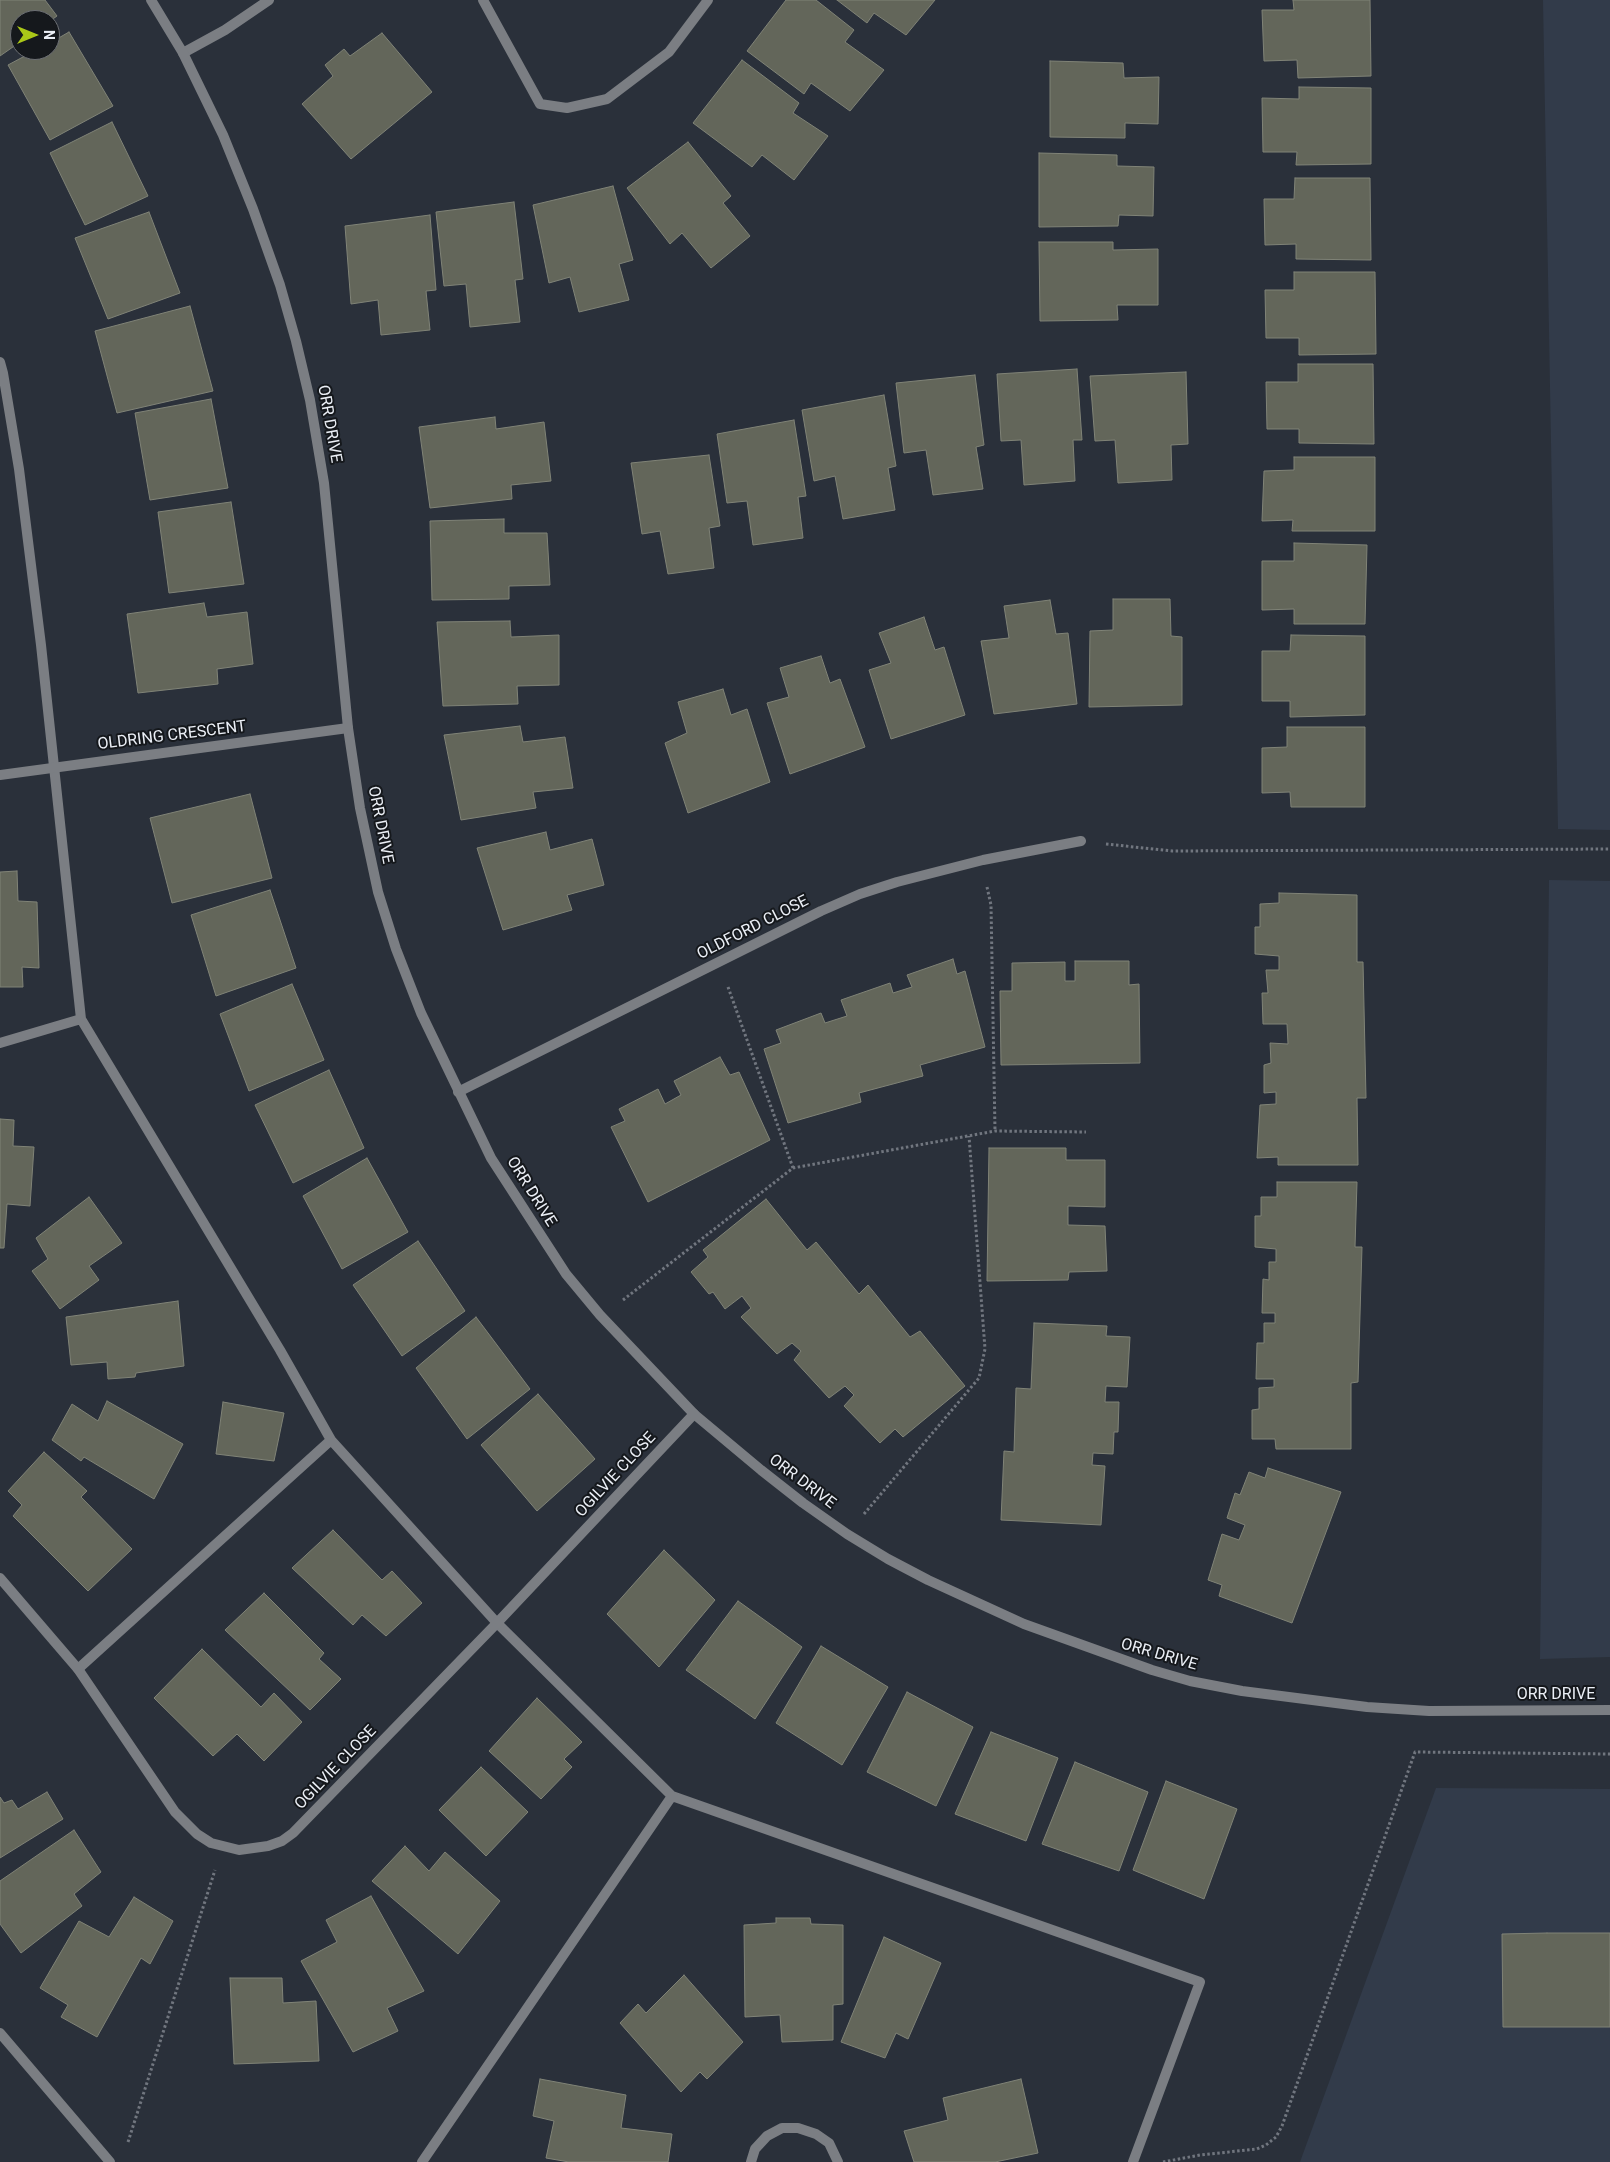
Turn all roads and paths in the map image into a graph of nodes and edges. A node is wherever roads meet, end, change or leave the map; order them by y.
1 (151, 0) edge
2 (269, 0) edge
3 (484, 0) edge
4 (708, 0) edge
5 (183, 53) junction
6 (0, 362) edge
7 (348, 728) junction
8 (54, 766) junction
9 (0, 775) edge
10 (1080, 840) joint
11 (1610, 849) edge
12 (983, 860) junction
13 (717, 963) junction
14 (81, 1019) junction
15 (0, 1043) edge
16 (458, 1092) junction
17 (995, 1131) junction
18 (1086, 1132) dead end
19 (969, 1136) junction
20 (793, 1168) junction
21 (600, 1315) junction
22 (694, 1414) junction
23 (331, 1440) junction
24 (847, 1534) junction
25 (0, 1578) edge
26 (498, 1623) junction
27 (78, 1669) junction
28 (1610, 1710) edge
29 (1610, 1754) edge
30 (672, 1796) junction
31 (223, 1847) junction
32 (0, 2033) edge
33 (128, 2143) dead end
34 (110, 2162) edge
35 (422, 2162) edge
36 (751, 2162) edge
37 (838, 2162) edge
38 (1133, 2162) edge
39 (1162, 2162) edge

1 - 5 street, ORR DRIVE
2 - 5 street
3 - 4 street
5 - 7 street, ORR DRIVE
6 - 8 street
7 - 8 street, OLDRING CRESCENT
7 - 16 street, ORR DRIVE
8 - 9 street, OLDRING CRESCENT
8 - 14 street
10 - 11 path
10 - 12 street, OLDFORD CLOSE
12 - 13 street, OLDFORD CLOSE
12 - 17 path
13 - 16 street, OLDFORD CLOSE
13 - 20 path
14 - 15 street
14 - 23 street
16 - 21 street, ORR DRIVE
17 - 18 path
17 - 19 path
19 - 20 path
19 - 24 path
20 - 21 path
21 - 22 street, ORR DRIVE
22 - 24 street, ORR DRIVE
22 - 26 street, OGILVIE CLOSE
23 - 26 street
23 - 27 street
24 - 28 street, ORR DRIVE
25 - 27 street, OGILVIE CLOSE
26 - 30 street
26 - 31 street, OGILVIE CLOSE
27 - 31 street, OGILVIE CLOSE
29 - 39 path
30 - 35 street
30 - 38 street
31 - 33 path
32 - 34 street
36 - 37 street

